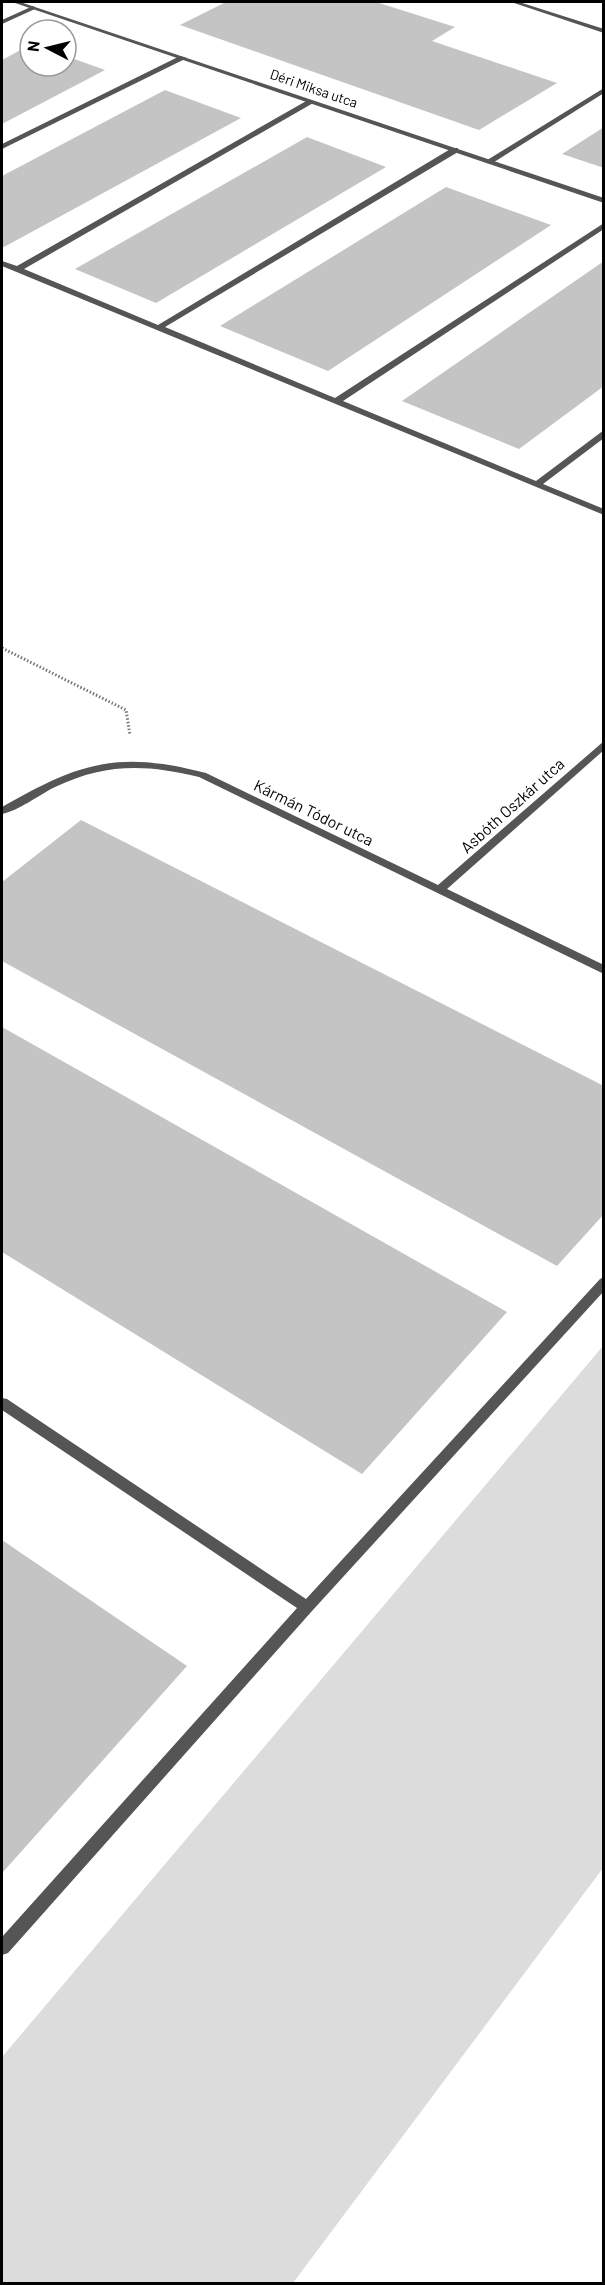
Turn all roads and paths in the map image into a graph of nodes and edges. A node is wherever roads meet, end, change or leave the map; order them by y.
1 (15, 2) edge
2 (514, 2) edge
3 (38, 7) junction
4 (2, 22) edge
5 (603, 31) edge
6 (183, 58) junction
7 (603, 90) edge
8 (311, 102) junction
9 (2, 147) edge
10 (455, 150) junction
11 (488, 162) junction
12 (603, 201) edge
13 (603, 225) edge
14 (2, 263) edge
15 (17, 270) junction
16 (158, 328) junction
17 (335, 402) junction
18 (603, 433) edge
19 (536, 485) junction
20 (603, 512) edge
21 (2, 648) edge
22 (603, 744) edge
23 (135, 762) junction
24 (2, 811) edge
25 (441, 889) junction
26 (603, 970) edge
27 (603, 1282) edge
28 (2, 1403) edge
29 (307, 1607) junction
30 (2, 1948) edge

1 - 3 street, Déri Miksa utca
2 - 5 street
3 - 4 street
3 - 6 street, Déri Miksa utca
6 - 8 street, Déri Miksa utca
6 - 9 street
7 - 11 street
8 - 10 street, Déri Miksa utca
8 - 15 street
10 - 11 street, Déri Miksa utca
10 - 16 street
11 - 12 street, Déri Miksa utca
13 - 17 street
14 - 15 street
15 - 16 street
16 - 17 street
17 - 19 street
18 - 19 street
19 - 20 street
21 - 23 path
22 - 25 street, Asbóth Oszkár utca
23 - 24 street, Kármán Tódor utca
23 - 25 street, Kármán Tódor utca
25 - 26 street, Kármán Tódor utca
27 - 29 street
28 - 29 street
29 - 30 street

